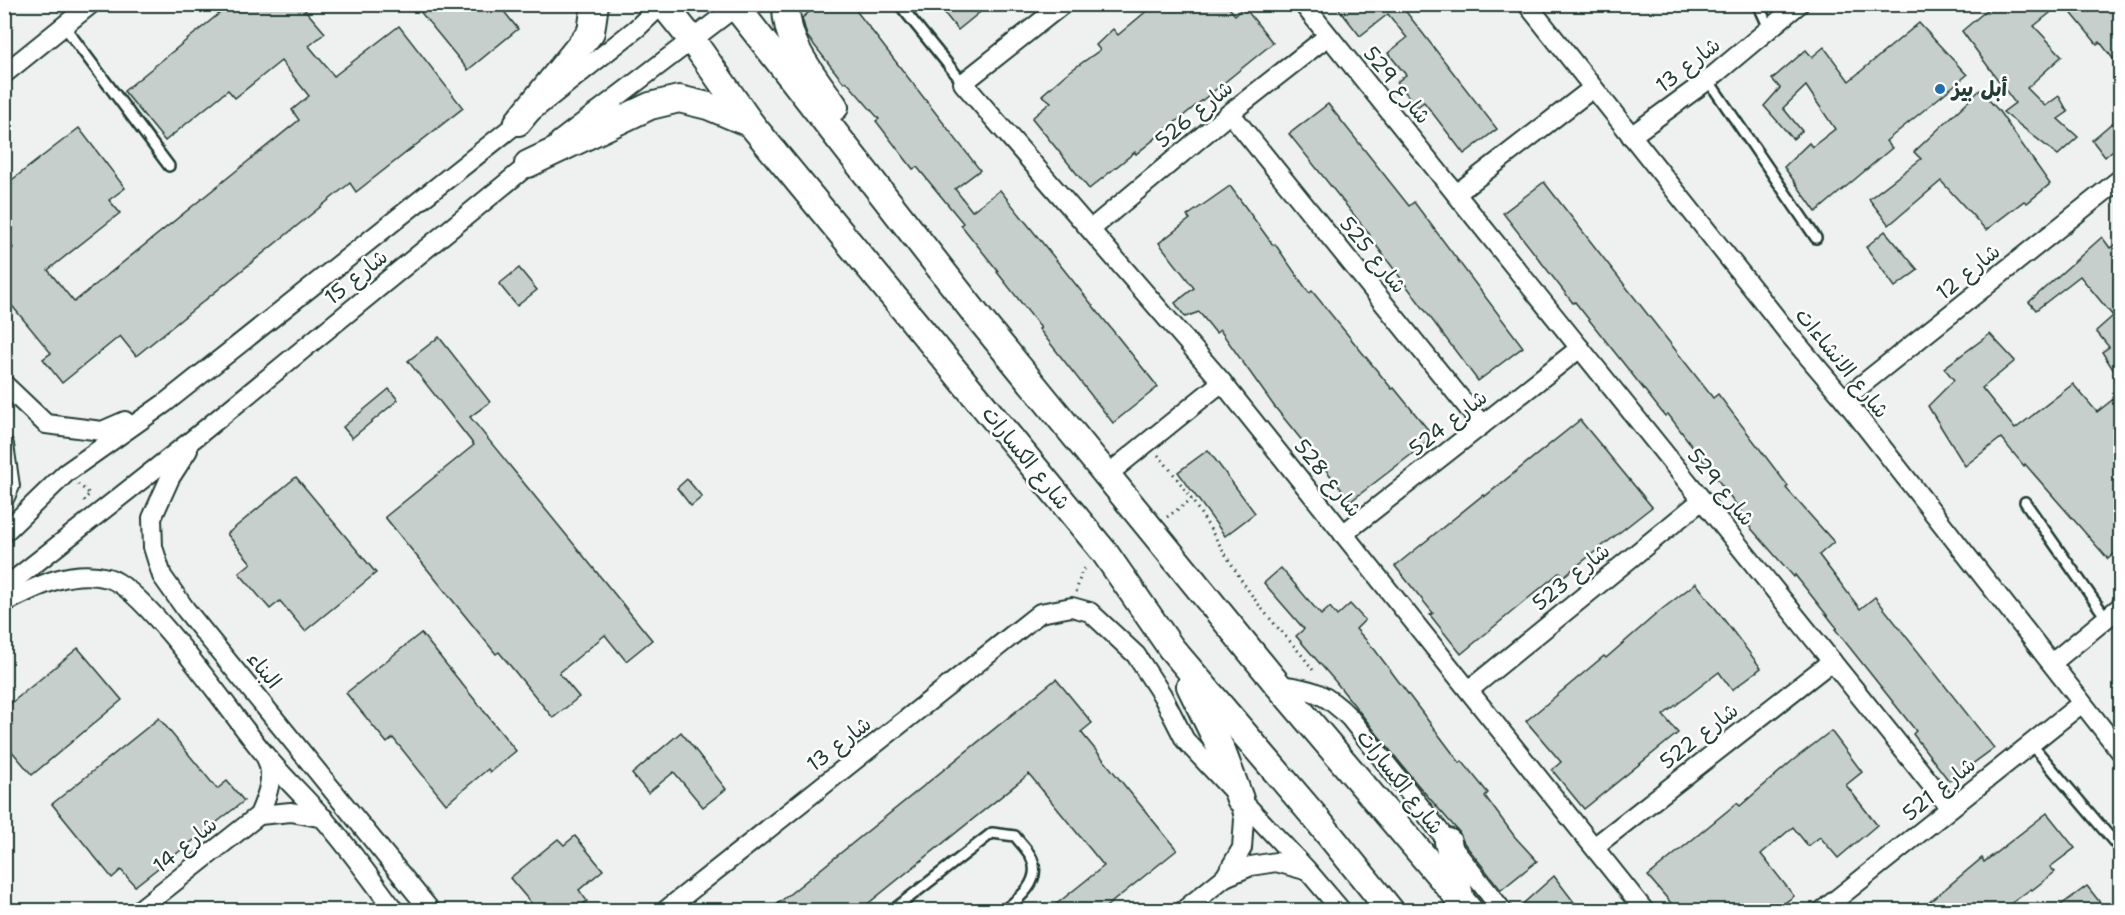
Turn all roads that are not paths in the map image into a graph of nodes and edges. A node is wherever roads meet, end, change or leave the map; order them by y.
1 (91, 4) edge
2 (595, 4) edge
3 (663, 4) edge
4 (786, 4) edge
5 (899, 4) edge
6 (1063, 4) edge
7 (1304, 4) edge
8 (1527, 4) edge
9 (1758, 4) edge
10 (1799, 4) edge
11 (736, 5) edge
12 (64, 26) junction
13 (1769, 28) junction
14 (1328, 36) junction
15 (692, 40) junction
16 (4, 74) edge
17 (1708, 80) junction
18 (963, 83) junction
19 (1593, 88) junction
20 (1230, 113) junction
21 (519, 122) junction
22 (751, 124) junction
23 (1631, 136) junction
24 (528, 164) junction
25 (169, 166) dead end
26 (2121, 179) edge
27 (1456, 194) junction
28 (886, 199) junction
29 (1090, 230) junction
30 (1816, 238) dead end
31 (1580, 348) junction
32 (1222, 382) junction
33 (4, 384) edge
34 (1844, 399) junction
35 (165, 403) junction
36 (1482, 425) junction
37 (197, 436) junction
38 (4, 445) edge
39 (1107, 475) junction
40 (4, 499) edge
41 (1702, 500) junction
42 (2025, 502) dead end
43 (4, 533) edge
44 (1343, 534) junction
45 (4, 588) edge
46 (4, 603) edge
47 (2114, 613) edge
48 (1171, 648) junction
49 (1832, 661) junction
50 (2052, 663) junction
51 (1278, 686) junction
52 (1469, 690) junction
53 (2082, 703) junction
54 (2031, 744) junction
55 (2121, 751) edge
56 (262, 752) junction
57 (1240, 799) junction
58 (1950, 808) junction
59 (259, 815) junction
60 (324, 818) junction
61 (1448, 842) junction
62 (1594, 847) junction
63 (2121, 849) edge
64 (1307, 870) junction
65 (1226, 877) junction
66 (1465, 906) edge
67 (140, 910) edge
68 (394, 910) edge
69 (430, 910) edge
70 (666, 910) edge
71 (893, 910) edge
72 (1004, 910) edge
73 (1184, 910) edge
74 (1341, 910) edge
75 (1390, 910) edge
76 (1502, 910) edge
77 (1644, 910) edge
78 (1823, 910) edge

1 - 12 street
2 - 21 street
3 - 15 street, شارع الكسارات
3 - 21 street, شارع 15
4 - 28 street
5 - 18 lane
6 - 18 street
7 - 14 street, شارع 529
8 - 19 street, شارع الانشاءات
9 - 13 lane
10 - 13 street, شارع 13
11 - 15 street, شارع 15
11 - 28 street, شارع الكسارات
12 - 16 street
12 - 25 lane
13 - 17 street, شارع 13
14 - 20 street, شارع 526
14 - 27 street, شارع 529
15 - 22 street, شارع الكسارات
15 - 24 street, شارع 15
17 - 23 street, شارع 13
17 - 30 lane
18 - 29 street, شارع 528
19 - 23 street, شارع الانشاءات
19 - 27 street
20 - 29 street, شارع 526
20 - 36 street, شارع 525
21 - 35 street, شارع 15
22 - 24 street
22 - 48 street, شارع الكسارات
23 - 34 street, شارع الانشاءات
24 - 37 street, شارع 15
26 - 34 street, شارع 12
27 - 31 street, شارع 529
28 - 39 street, شارع الكسارات
29 - 32 street, شارع 528
31 - 36 street, شارع 524
31 - 41 street, شارع 529
32 - 39 street
32 - 44 street, شارع 528
33 - 35 street
34 - 50 street, شارع الانشاءات
35 - 43 street, شارع 15
36 - 44 street, شارع 524
37 - 45 street, شارع 15
37 - 69 street, البناء
38 - 40 street
39 - 51 street, شارع الكسارات
41 - 49 street, شارع 529
41 - 52 street, شارع 523
42 - 47 lane
44 - 52 street, شارع 528
46 - 56 street
47 - 50 street
48 - 57 street
48 - 75 street, شارع الكسارات
49 - 58 street, شارع 529
49 - 62 street, شارع 522
50 - 53 street, شارع الانشاءات
51 - 61 street, شارع الكسارات
51 - 66 street, شارع الكسارات
52 - 62 street, شارع 528
53 - 54 street, شارع 521
53 - 55 street, شارع الانشاءات
54 - 58 street, شارع 521
54 - 63 lane
56 - 59 street
56 - 60 street
57 - 64 street
57 - 65 street
57 - 70 street, شارع 13
58 - 78 street, شارع 521
59 - 60 street
59 - 67 street, شارع 14
60 - 68 street
61 - 66 street
61 - 76 street, شارع الكسارات
62 - 77 street, شارع 528
64 - 65 street
64 - 74 street
65 - 73 street
71 - 72 lane

